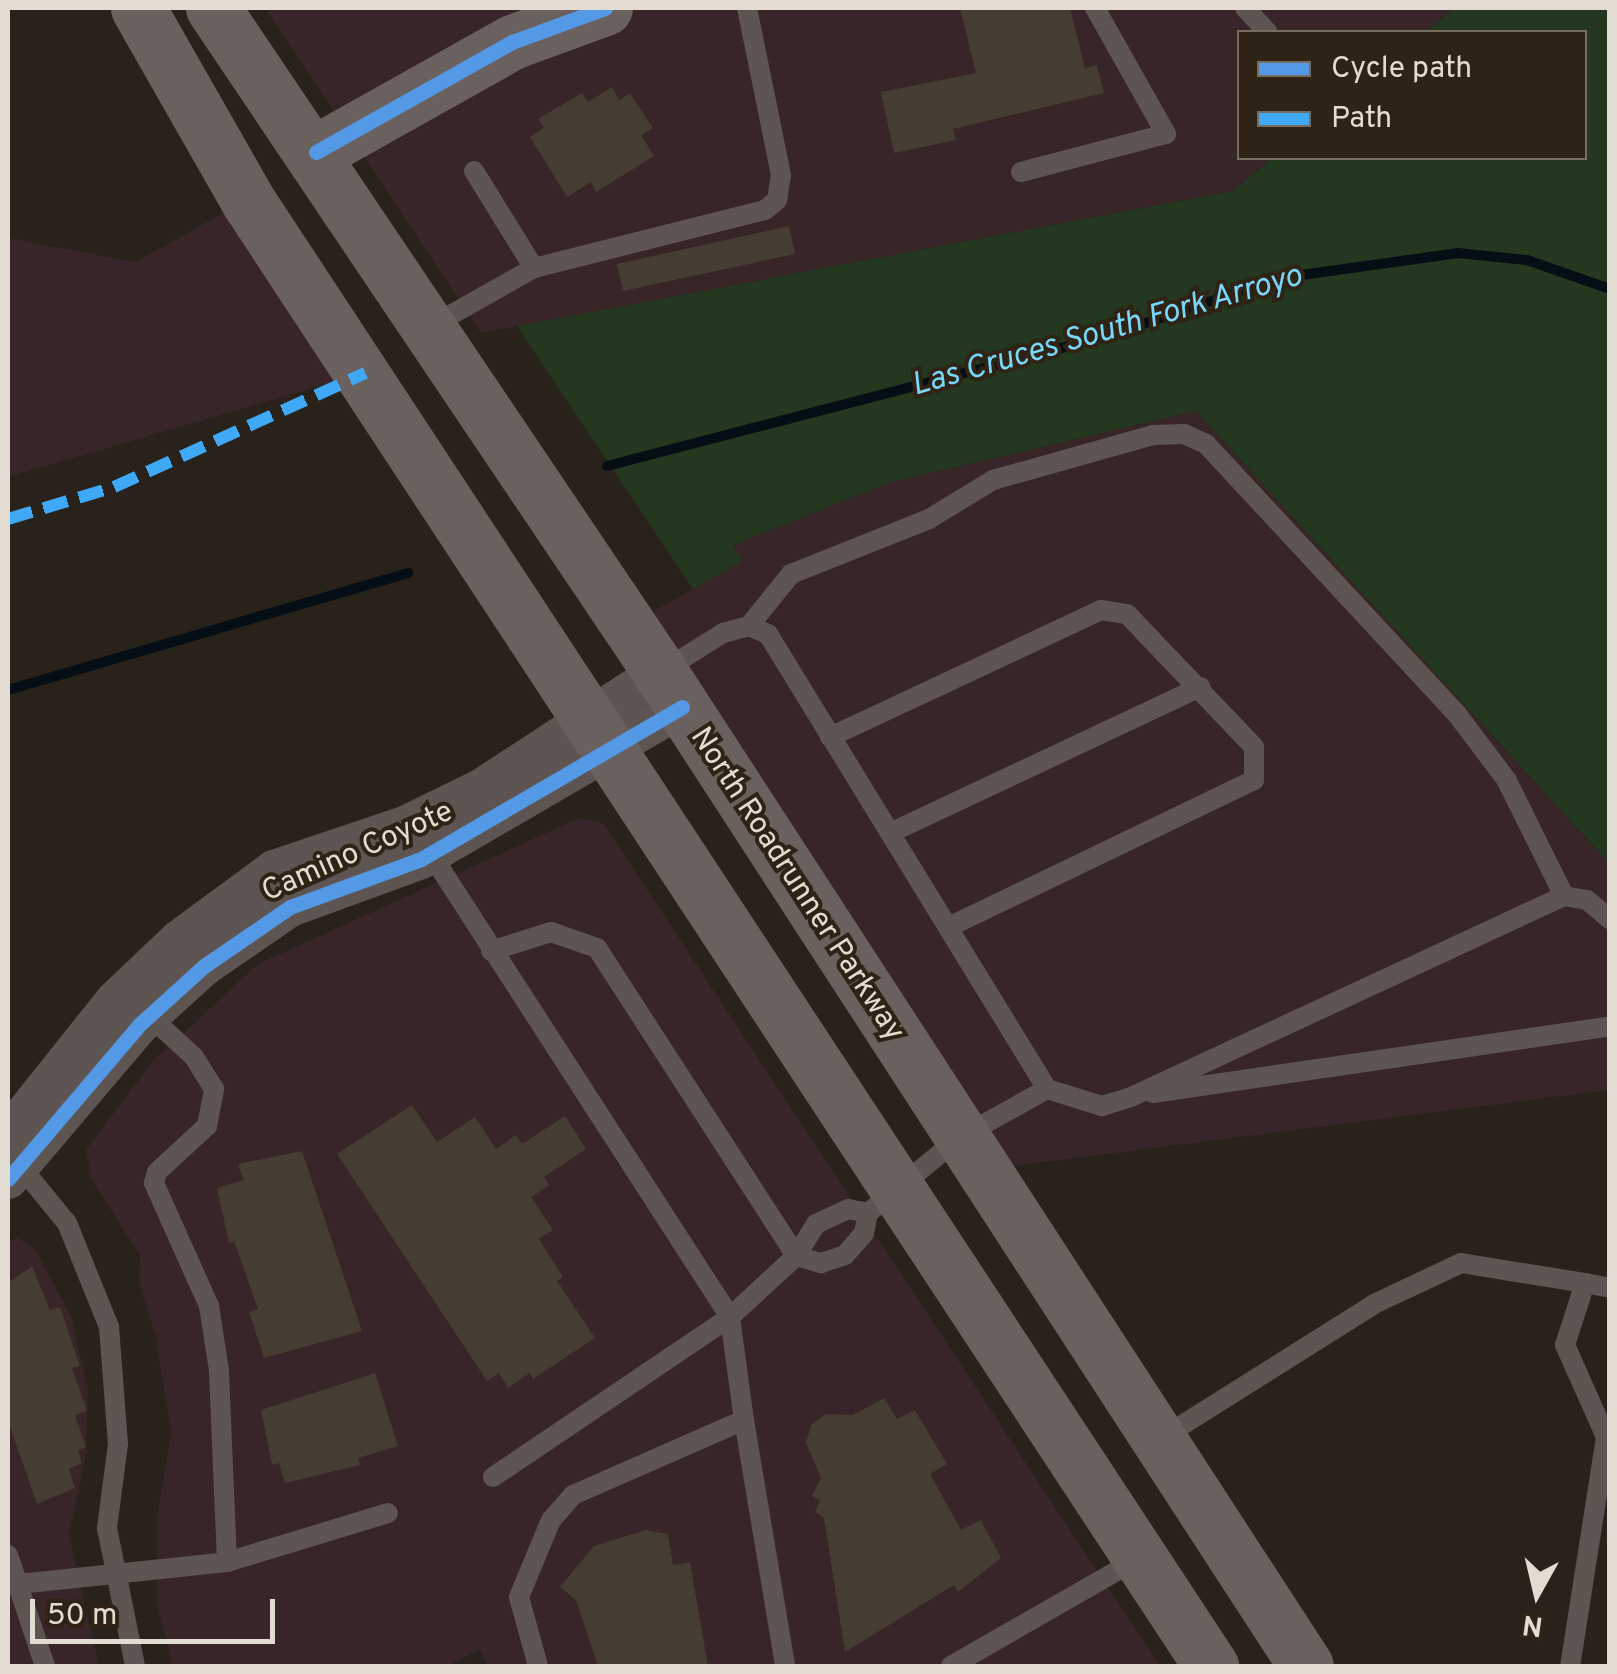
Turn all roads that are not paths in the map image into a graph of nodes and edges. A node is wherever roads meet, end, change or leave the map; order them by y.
1 (138, 8) edge
2 (214, 8) edge
3 (605, 8) edge
4 (748, 8) edge
5 (1095, 8) edge
6 (1245, 8) edge
7 (1264, 30) edge
8 (316, 152) junction
9 (474, 171) dead end
10 (1021, 172) dead end
11 (534, 268) junction
12 (430, 326) junction
13 (749, 626) junction
14 (1200, 688) junction
15 (671, 690) junction
16 (598, 734) junction
17 (830, 737) junction
18 (890, 833) junction
19 (431, 854) junction
20 (1564, 896) junction
21 (1610, 919) edge
22 (948, 927) junction
23 (491, 951) junction
24 (137, 1004) junction
25 (1610, 1026) edge
26 (1047, 1088) junction
27 (1131, 1096) junction
28 (959, 1138) junction
29 (11, 1158) edge
30 (884, 1202) junction
31 (796, 1256) junction
32 (1584, 1282) junction
33 (1610, 1288) edge
34 (730, 1317) junction
35 (744, 1420) junction
36 (1158, 1440) junction
37 (493, 1477) dead end
38 (388, 1513) dead end
39 (8, 1555) edge
40 (1140, 1558) junction
41 (227, 1562) junction
42 (114, 1570) junction
43 (19, 1584) junction
44 (45, 1666) edge
45 (135, 1666) edge
46 (538, 1666) edge
47 (785, 1666) edge
48 (951, 1666) edge
49 (1211, 1666) edge
50 (1306, 1666) edge
51 (1570, 1666) edge

1 - 16 main road
2 - 8 main road, North Roadrunner Parkway
3 - 8 main road
4 - 11 lane
5 - 10 lane
6 - 7 lane
8 - 12 main road, North Roadrunner Parkway
9 - 11 lane
11 - 12 lane
12 - 15 main road, North Roadrunner Parkway
13 - 15 lane
13 - 17 lane
13 - 20 lane
14 - 17 lane
14 - 18 lane
14 - 22 lane
15 - 16 street, Camino Coyote
15 - 28 main road, North Roadrunner Parkway
16 - 19 street, Camino Coyote
16 - 24 street, Camino Coyote
16 - 30 main road
17 - 18 lane
18 - 22 lane
19 - 23 lane
19 - 24 street, Camino Coyote
20 - 21 lane
20 - 27 lane
22 - 26 lane
23 - 31 lane
23 - 34 lane
24 - 29 street, Camino Coyote
24 - 41 lane
25 - 27 lane
26 - 27 lane
26 - 28 lane
28 - 30 lane
28 - 36 main road, North Roadrunner Parkway
29 - 42 lane
30 - 31 lane
30 - 31 lane
30 - 40 main road
31 - 34 lane
32 - 33 lane
32 - 36 lane
32 - 51 lane
34 - 35 lane
34 - 37 lane
35 - 46 lane
35 - 47 lane
36 - 50 main road, North Roadrunner Parkway
38 - 41 lane
39 - 43 lane
40 - 48 lane
40 - 49 main road
41 - 42 lane
42 - 43 lane
42 - 45 lane
43 - 44 lane

